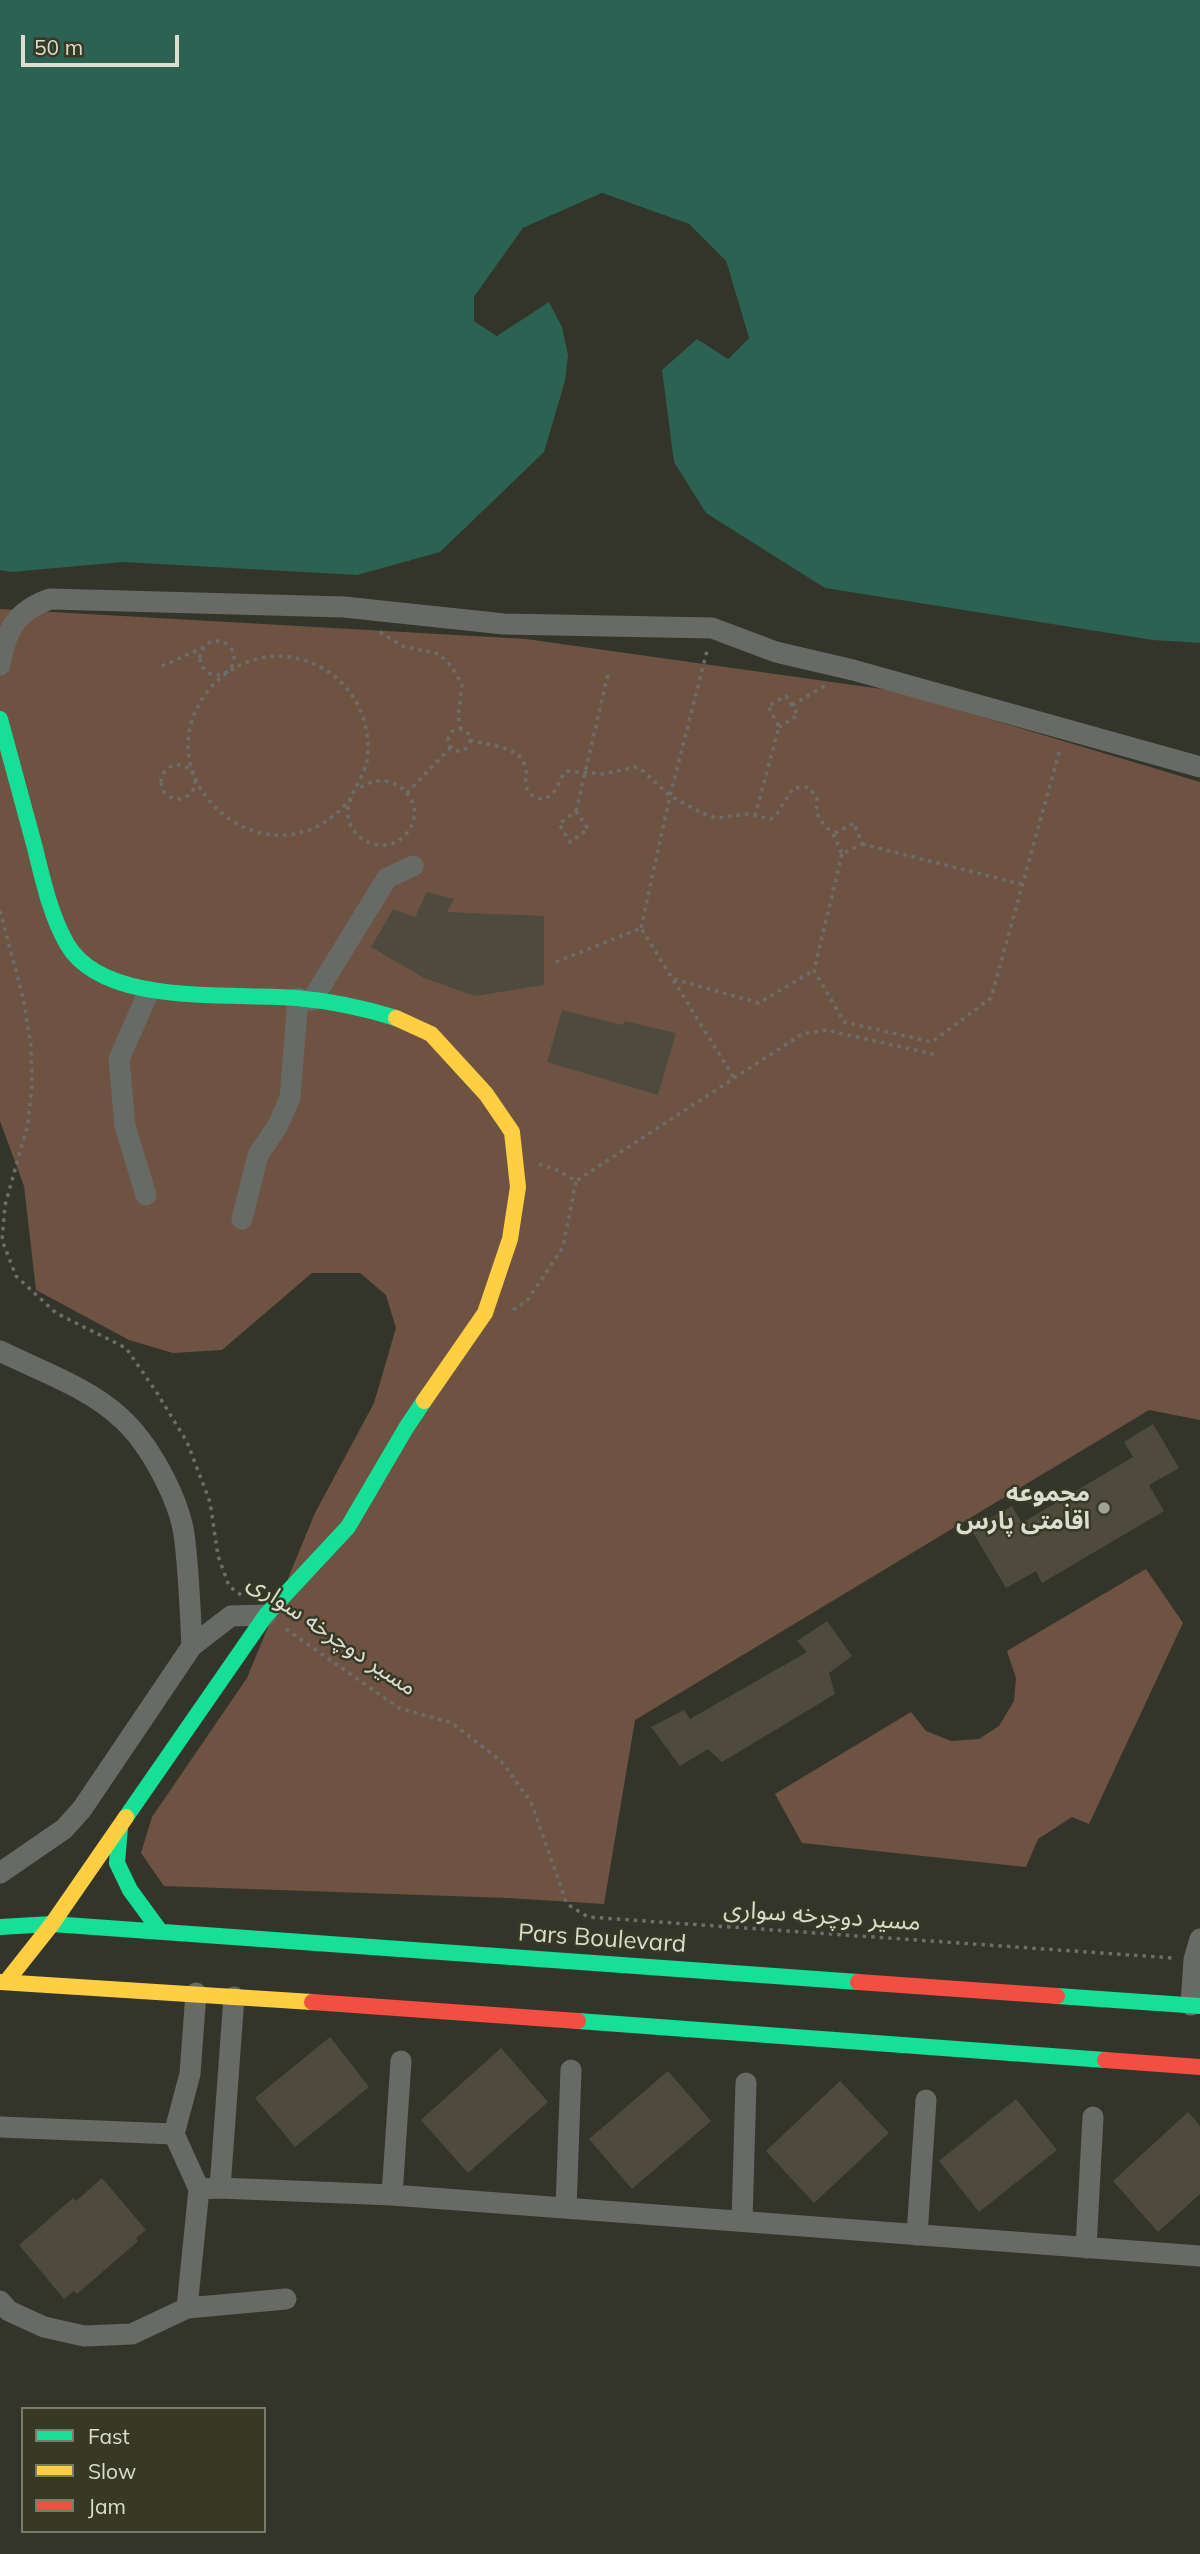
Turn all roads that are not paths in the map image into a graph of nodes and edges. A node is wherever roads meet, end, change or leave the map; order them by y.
1 (0, 665) edge
2 (0, 719) edge
3 (1200, 767) edge
4 (413, 866) dead end
5 (149, 991) junction
6 (305, 999) junction
7 (146, 1195) dead end
8 (242, 1219) dead end
9 (0, 1351) edge
10 (267, 1615) junction
11 (192, 1646) junction
12 (120, 1828) junction
13 (0, 1873) edge
14 (52, 1923) junction
15 (0, 1927) edge
16 (160, 1931) junction
17 (1200, 1939) edge
18 (3, 1982) edge
19 (196, 1993) junction
20 (234, 1997) junction
21 (1195, 2005) edge
22 (401, 2061) dead end
23 (1200, 2067) edge
24 (571, 2070) dead end
25 (746, 2083) dead end
26 (926, 2100) dead end
27 (1093, 2117) dead end
28 (0, 2127) edge
29 (174, 2134) junction
30 (209, 2189) junction
31 (392, 2194) junction
32 (566, 2208) junction
33 (742, 2221) junction
34 (917, 2235) junction
35 (1086, 2248) junction
36 (1200, 2256) edge
37 (286, 2299) dead end
38 (0, 2301) edge
39 (187, 2308) junction

1 - 3 street
2 - 5 main road
4 - 6 street
5 - 6 main road
5 - 7 street
6 - 8 street
6 - 10 main road
9 - 11 street
10 - 11 street
10 - 12 main road
11 - 13 street
12 - 14 main road
12 - 16 main road
14 - 15 main road, Pars Boulevard
14 - 16 main road, Pars Boulevard
14 - 18 main road
16 - 21 main road, Pars Boulevard
17 - 21 street
18 - 19 main road
19 - 20 main road
19 - 29 street
20 - 23 main road
20 - 30 street
22 - 31 street
24 - 32 street
25 - 33 street
26 - 34 street
27 - 35 street
28 - 29 street
29 - 30 street
30 - 31 street
30 - 39 street
31 - 32 street
32 - 33 street
33 - 34 street
34 - 35 street
35 - 36 street
37 - 39 street
38 - 39 street

